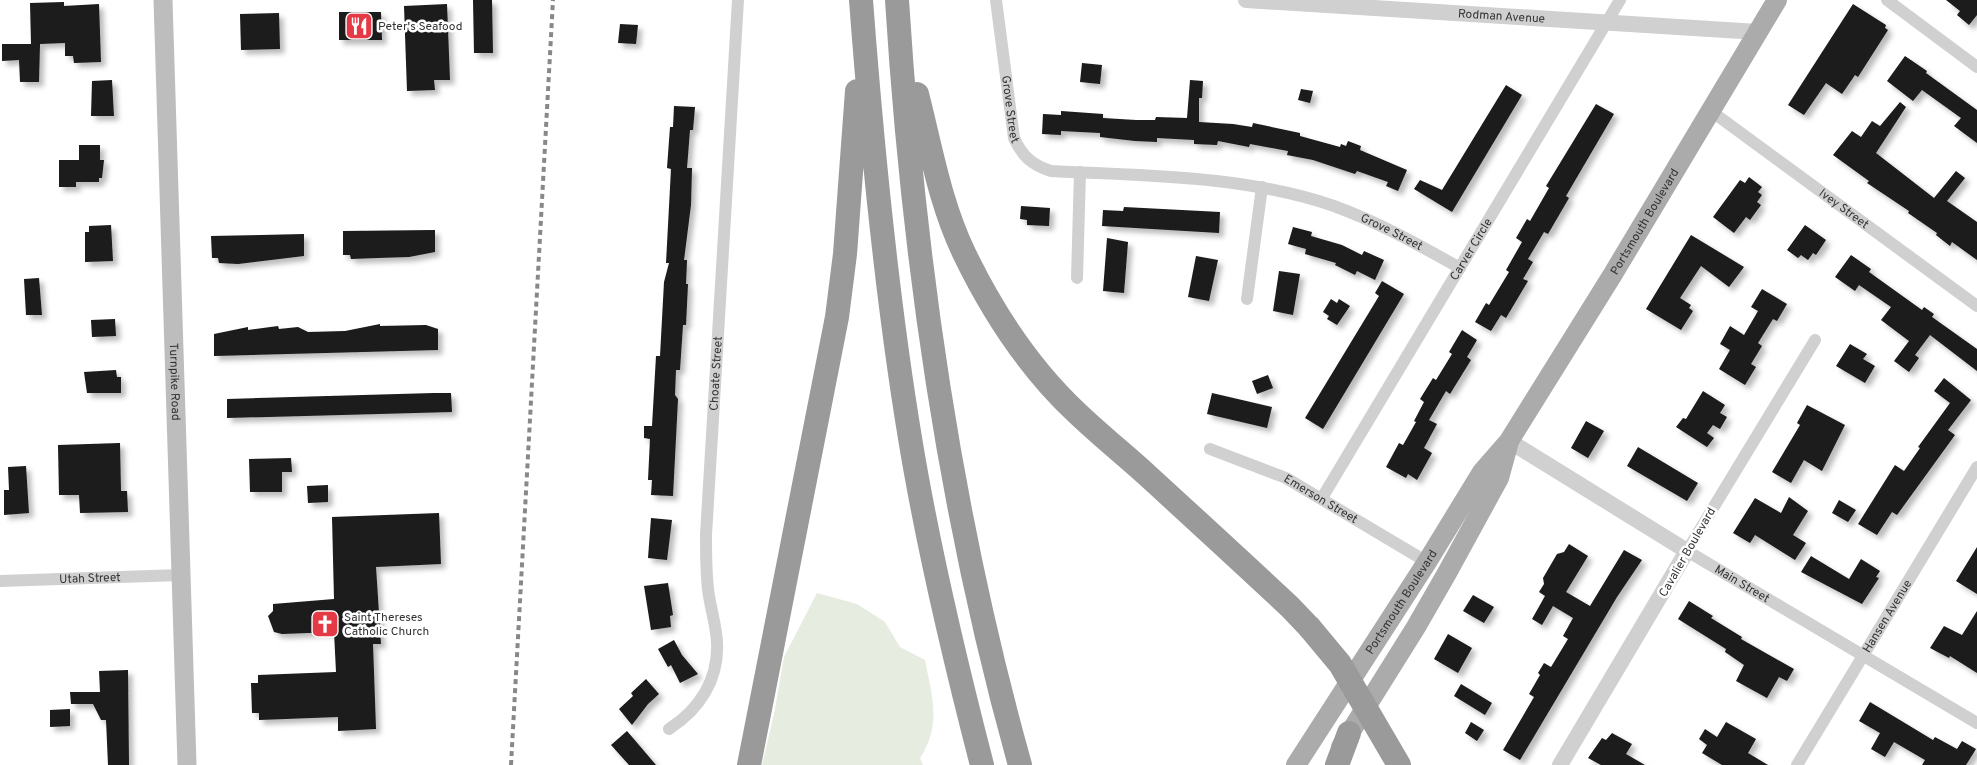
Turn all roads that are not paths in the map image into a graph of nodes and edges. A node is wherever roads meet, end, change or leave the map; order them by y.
1 (163, 0) edge
2 (738, 0) edge
3 (996, 0) edge
4 (1246, 0) edge
5 (1620, 0) edge
6 (1777, 0) edge
7 (1886, 0) edge
8 (862, 11) edge
9 (898, 11) edge
10 (1606, 23) junction
11 (1758, 32) junction
12 (1977, 67) edge
13 (1711, 111) junction
14 (1080, 172) junction
15 (1262, 187) junction
16 (1460, 268) junction
17 (1076, 278) dead end
18 (1247, 299) dead end
19 (1977, 306) edge
20 (1816, 340) dead end
21 (1509, 441) junction
22 (1210, 449) dead end
23 (1977, 467) edge
24 (1322, 498) junction
25 (1688, 551) junction
26 (1427, 562) junction
27 (181, 575) junction
28 (0, 581) edge
29 (1864, 656) junction
30 (1977, 723) edge
31 (669, 729) dead end
32 (1349, 733) junction
33 (187, 765) edge
34 (749, 765) edge
35 (982, 765) edge
36 (1020, 765) edge
37 (1296, 765) edge
38 (1328, 765) edge
39 (1337, 765) edge
40 (1399, 765) edge
41 (1560, 765) edge
42 (1797, 765) edge

1 - 27 main road, Turnpike Road
2 - 31 street, Choate Street
3 - 14 street, Grove Street
4 - 10 street, Rodman Avenue
5 - 10 street, Carver Circle
6 - 11 main road, Portsmouth Boulevard
7 - 12 street
8 - 34 highway
8 - 35 highway
9 - 36 highway
9 - 40 highway, bridge
10 - 11 street, Rodman Avenue
10 - 16 street, Carver Circle
11 - 13 main road, Portsmouth Boulevard
13 - 19 street, Ivey Street
13 - 21 main road, Portsmouth Boulevard
14 - 15 street, Grove Street
14 - 17 street
15 - 16 street, Grove Street
15 - 18 street
16 - 24 street, Carver Circle
20 - 25 street, Cavalier Boulevard
21 - 25 street, Main Street
21 - 26 main road, Portsmouth Boulevard
21 - 32 main road, Portsmouth Boulevard
22 - 24 street, Emerson Street
23 - 29 street, Hansen Avenue
24 - 26 street, Emerson Street
25 - 29 street, Main Street
25 - 41 street, Cavalier Boulevard
26 - 37 main road, Portsmouth Boulevard
27 - 28 street, Utah Street
27 - 33 main road, Turnpike Road
29 - 30 street, Main Street
29 - 42 street, Hansen Avenue
32 - 38 main road, Portsmouth Boulevard
32 - 39 highway

